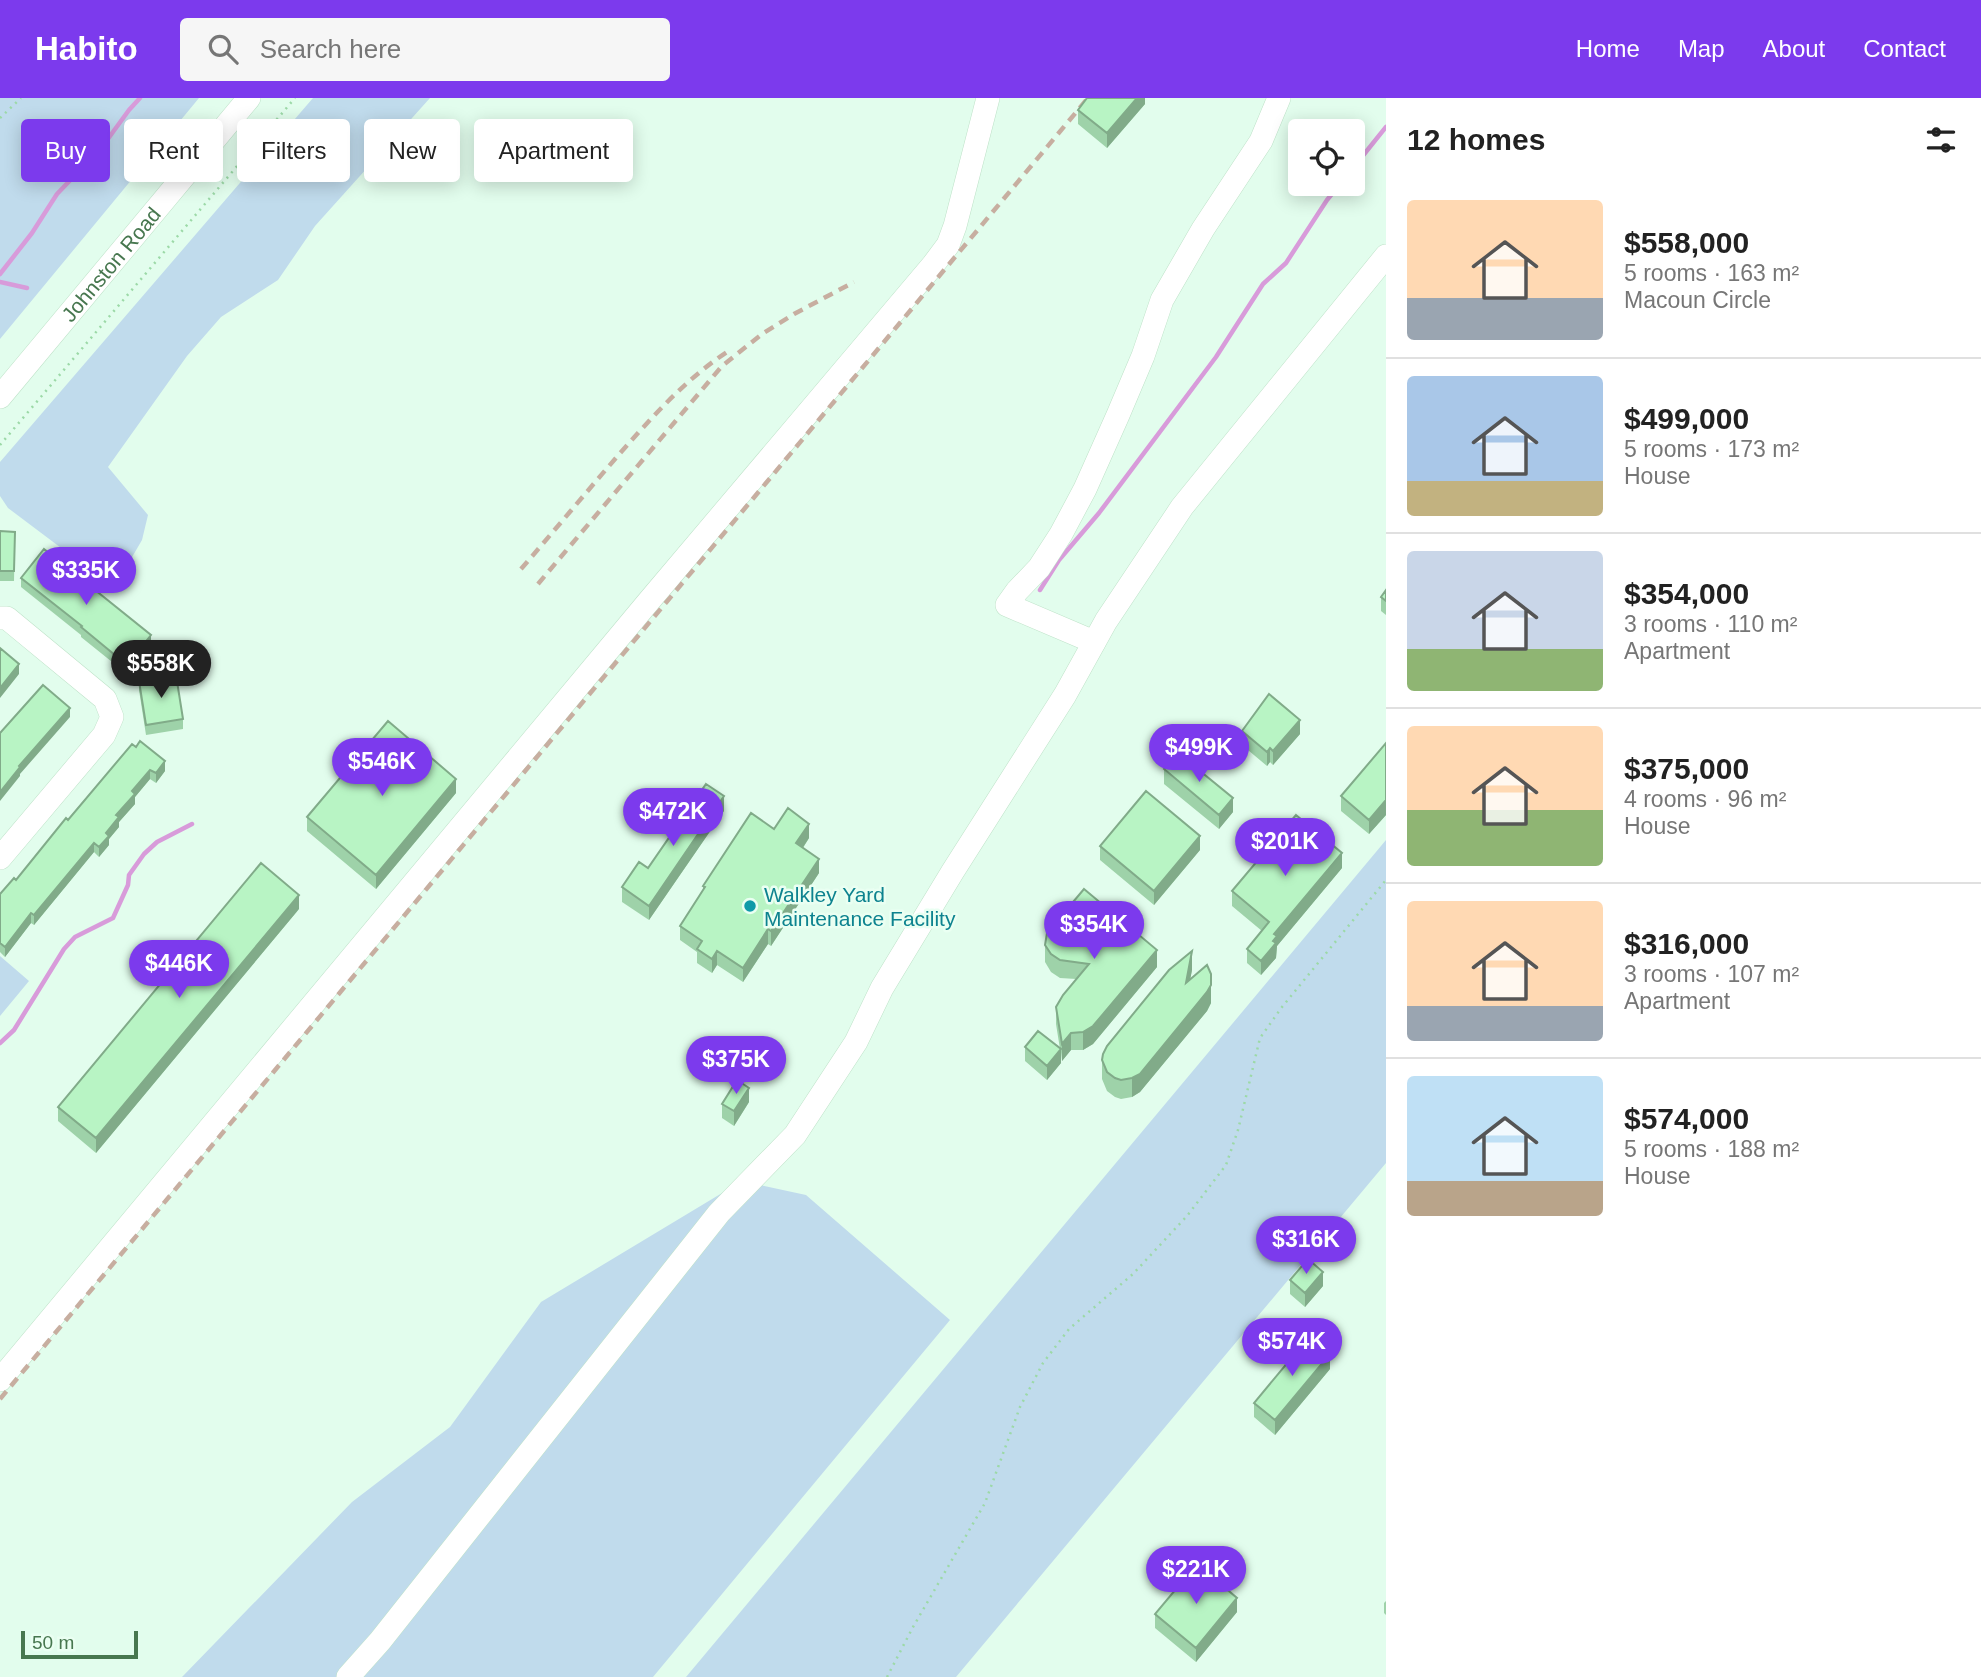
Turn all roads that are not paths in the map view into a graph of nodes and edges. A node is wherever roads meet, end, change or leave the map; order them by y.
1 (249, 98) edge
2 (988, 98) edge
3 (1279, 98) edge
4 (1386, 256) edge
5 (0, 397) edge
6 (0, 618) edge
7 (1094, 642) junction
8 (0, 858) edge
9 (0, 1380) edge
10 (348, 1677) edge

1 - 5 street, Johnston Road
2 - 9 street
3 - 7 street
4 - 7 street
6 - 8 street
7 - 10 street

